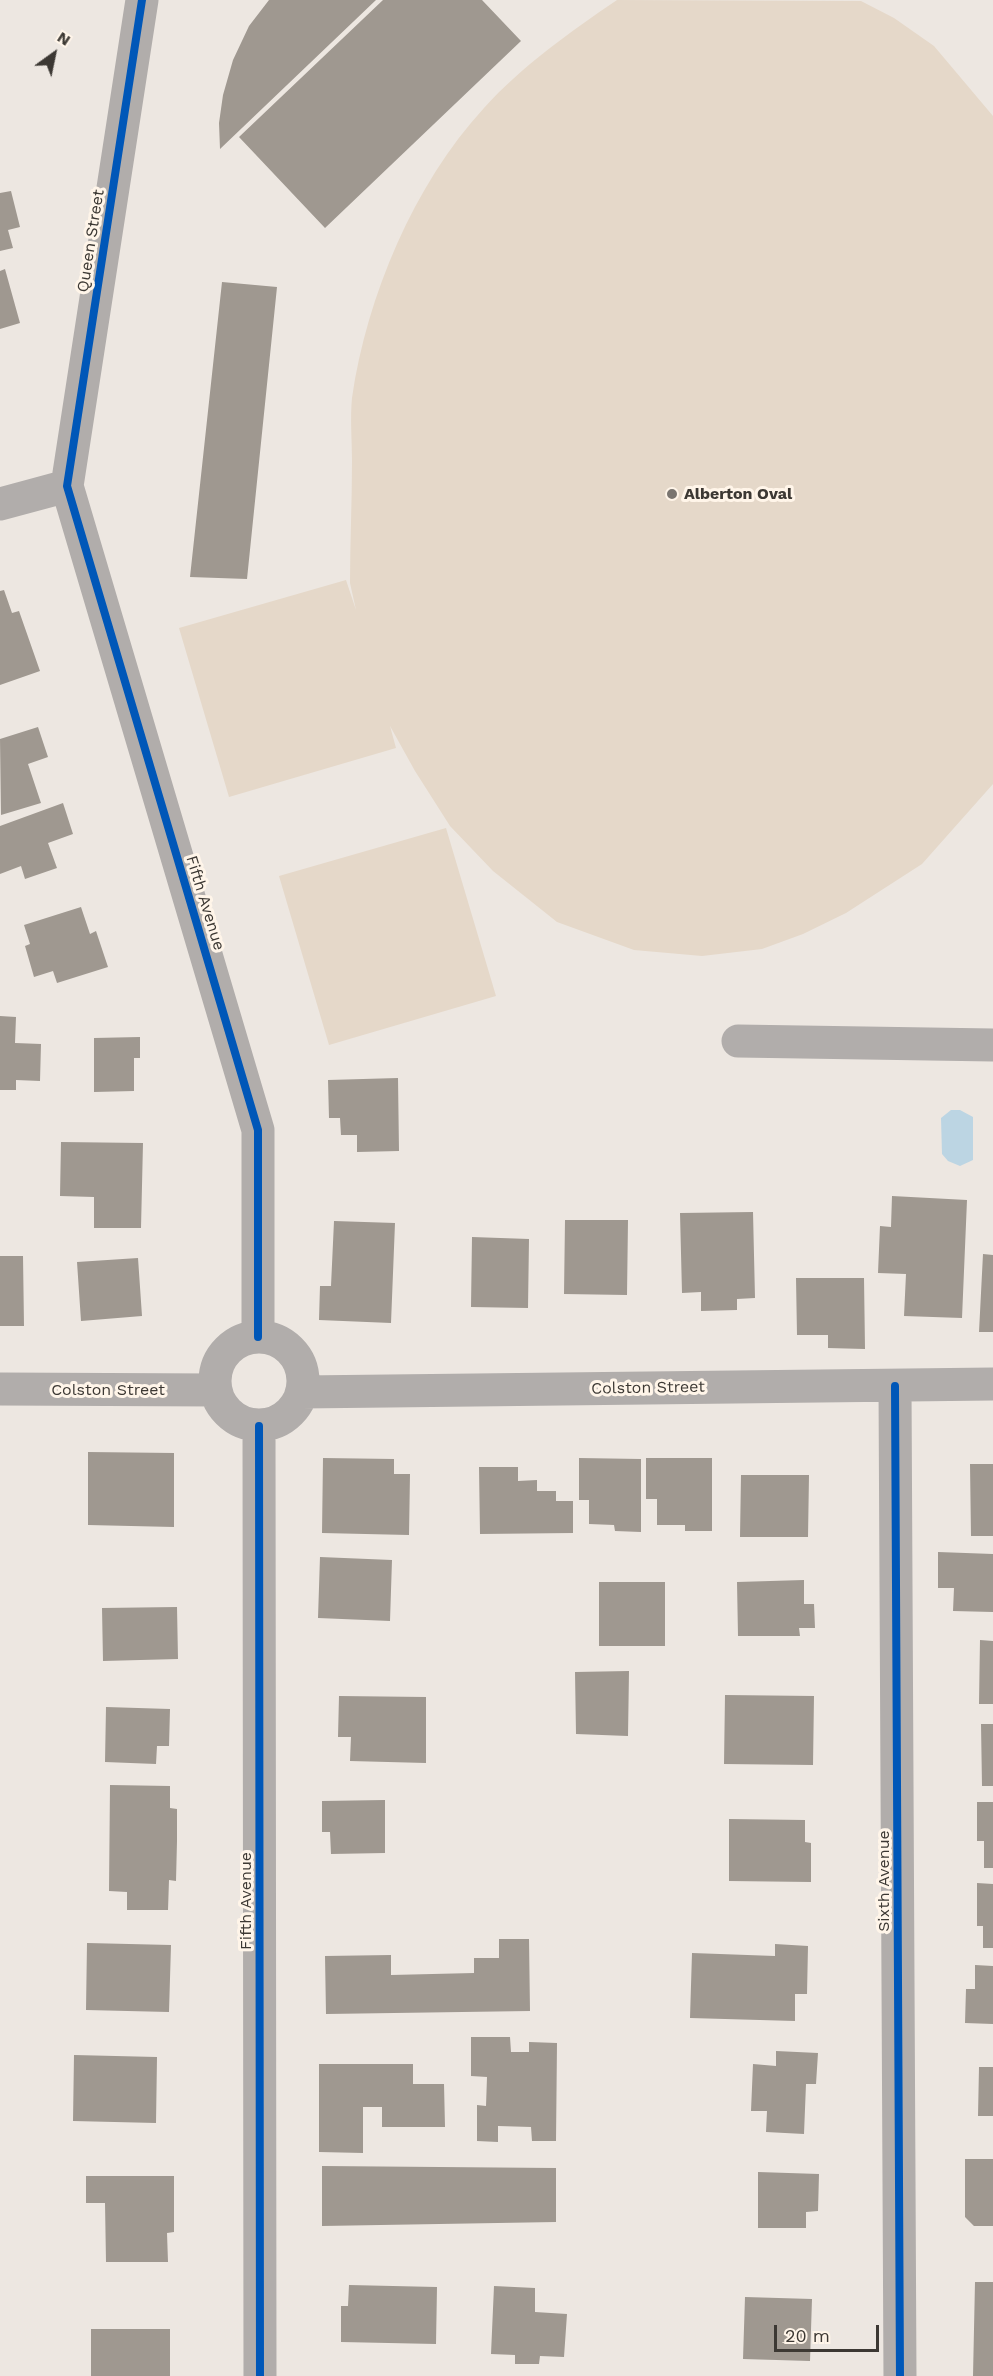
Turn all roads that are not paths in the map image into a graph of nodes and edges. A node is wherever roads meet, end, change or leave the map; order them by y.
1 (142, 0) edge
2 (67, 486) junction
3 (0, 504) edge
4 (738, 1041) dead end
5 (993, 1045) edge
6 (258, 1337) junction
7 (993, 1384) edge
8 (895, 1386) junction
9 (0, 1389) edge
10 (215, 1390) junction
11 (302, 1392) junction
12 (260, 1426) junction
13 (260, 2376) edge
14 (900, 2376) edge

1 - 2 street, Queen Street
2 - 3 street
2 - 6 street, Fifth Avenue
4 - 5 street
6 - 10 street
6 - 11 street
7 - 8 street, Colston Street
8 - 11 street, Colston Street
8 - 14 street, Sixth Avenue
9 - 10 street, Colston Street
10 - 12 street
11 - 12 street
12 - 13 street, Fifth Avenue

